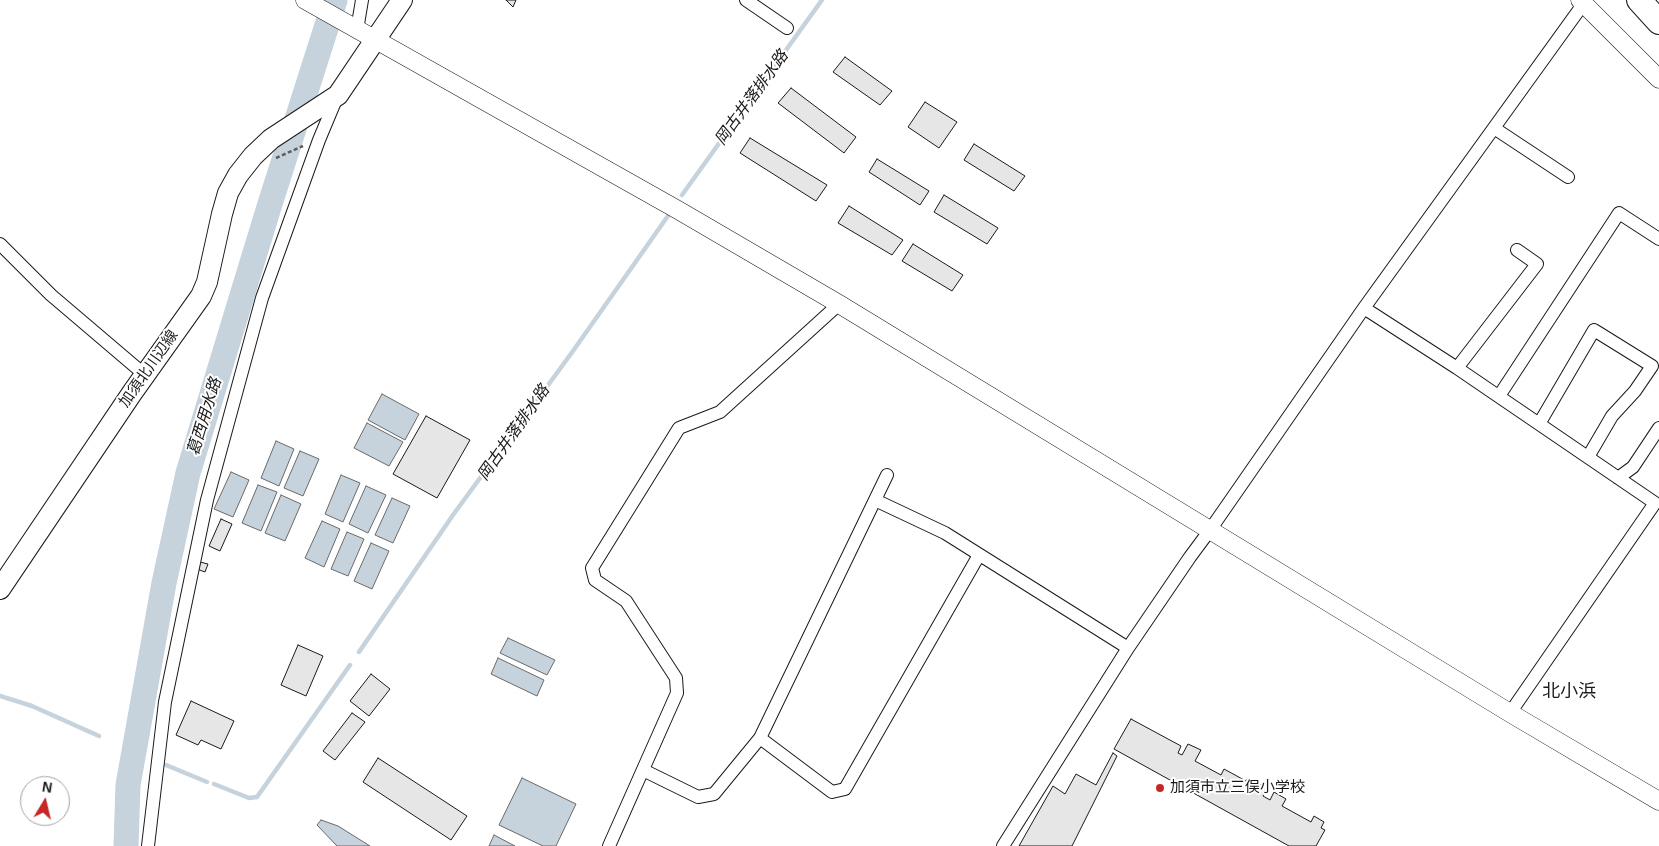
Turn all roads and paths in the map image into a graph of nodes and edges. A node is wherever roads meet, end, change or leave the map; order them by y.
1 (362, 0) edge
2 (402, 0) edge
3 (746, 0) edge
4 (1639, 0) edge
5 (309, 2) edge
6 (1582, 2) edge
7 (1659, 22) edge
8 (788, 28) dead end
9 (366, 35) junction
10 (1659, 79) edge
11 (331, 100) junction
12 (1494, 128) junction
13 (319, 140) junction
14 (271, 160) dead end
15 (1568, 178) dead end
16 (1659, 238) edge
17 (0, 244) edge
18 (1517, 250) dead end
19 (839, 304) junction
20 (1364, 308) junction
21 (1457, 368) junction
22 (145, 375) junction
23 (1499, 396) junction
24 (1539, 424) junction
25 (1657, 435) edge
26 (1588, 457) junction
27 (888, 475) dead end
28 (1618, 478) junction
29 (875, 500) junction
30 (1210, 530) junction
31 (980, 555) junction
32 (0, 589) edge
33 (1128, 648) junction
34 (1510, 713) junction
35 (760, 738) junction
36 (643, 770) junction
37 (1659, 801) edge
38 (148, 846) edge
39 (609, 846) edge
40 (1003, 846) edge

1 - 9 street
2 - 9 main road
3 - 8 street
4 - 7 highway
5 - 9 street
6 - 10 street
6 - 12 street
9 - 11 main road
9 - 19 street
11 - 13 street
11 - 22 main road, 加須北川辺線
12 - 15 street
12 - 20 street
13 - 14 path
13 - 38 street
16 - 23 street
17 - 22 street
18 - 21 street
19 - 30 street
19 - 36 street
20 - 21 street
20 - 30 street
21 - 23 street
22 - 32 main road, 加須北川辺線
23 - 24 street
24 - 26 street
24 - 26 street
25 - 28 street
26 - 28 street
27 - 29 street
28 - 34 street
29 - 31 street
29 - 35 street
30 - 33 street
30 - 34 street
31 - 33 street
31 - 35 street
33 - 40 street
34 - 37 street
35 - 36 street
36 - 39 street

